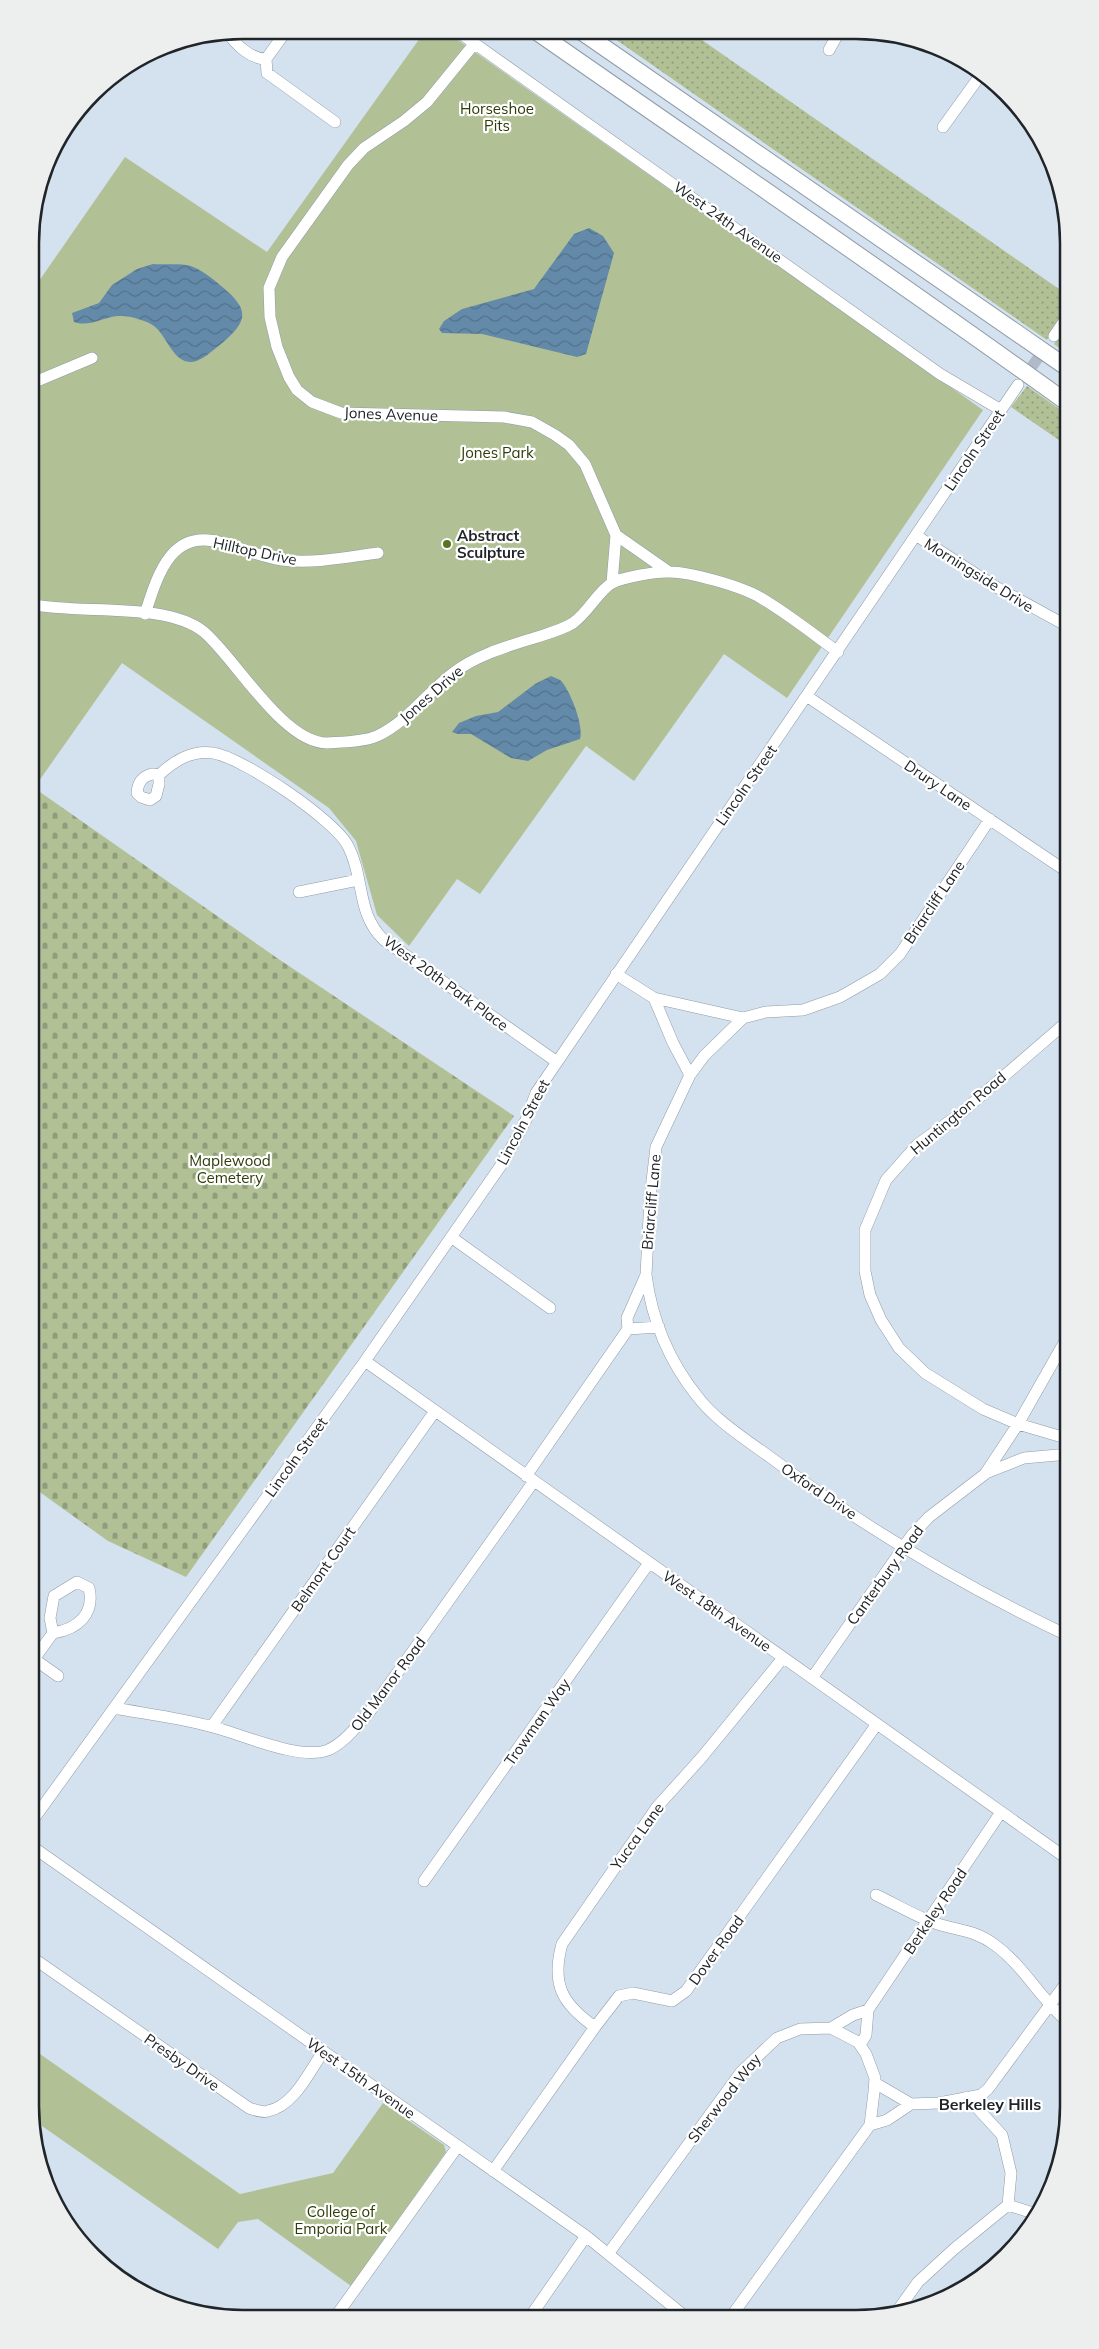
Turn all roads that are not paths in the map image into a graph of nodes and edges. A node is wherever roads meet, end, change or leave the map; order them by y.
1 (233, 39) edge
2 (280, 39) edge
3 (469, 39) edge
4 (547, 39) edge
5 (592, 39) edge
6 (835, 39) edge
7 (475, 43) junction
8 (829, 50) dead end
9 (266, 59) junction
10 (978, 79) edge
11 (335, 122) dead end
12 (944, 127) dead end
13 (1060, 327) edge
14 (1054, 336) tunnel mouth
15 (92, 358) dead end
16 (1060, 363) edge
17 (39, 380) edge
18 (1018, 385) tunnel mouth
19 (1060, 398) edge
20 (1001, 410) junction
21 (616, 535) junction
22 (917, 536) junction
23 (378, 553) dead end
24 (669, 572) junction
25 (612, 583) junction
26 (39, 605) edge
27 (145, 614) junction
28 (1060, 622) edge
29 (838, 652) junction
30 (808, 697) junction
31 (159, 775) dead end
32 (990, 819) junction
33 (1060, 866) edge
34 (358, 880) junction
35 (299, 892) dead end
36 (616, 974) junction
37 (654, 998) junction
38 (743, 1018) junction
39 (1060, 1028) edge
40 (557, 1062) junction
41 (690, 1075) junction
42 (450, 1237) junction
43 (646, 1275) junction
44 (550, 1308) dead end
45 (659, 1327) junction
46 (628, 1329) junction
47 (1060, 1350) edge
48 (364, 1361) junction
49 (435, 1411) junction
50 (1018, 1424) junction
51 (1060, 1436) edge
52 (1060, 1455) edge
53 (984, 1474) junction
54 (530, 1478) junction
55 (902, 1547) junction
56 (649, 1563) junction
57 (1060, 1632) edge
58 (53, 1633) junction
59 (39, 1650) edge
60 (784, 1658) junction
61 (39, 1665) edge
62 (58, 1676) dead end
63 (812, 1678) junction
64 (114, 1708) junction
65 (877, 1724) junction
66 (212, 1726) junction
67 (39, 1812) edge
68 (1001, 1812) junction
69 (39, 1852) edge
70 (1060, 1854) edge
71 (424, 1881) dead end
72 (876, 1894) dead end
73 (929, 1921) junction
74 (39, 1962) edge
75 (1060, 1991) edge
76 (1050, 2007) junction
77 (868, 2010) junction
78 (1060, 2016) edge
79 (595, 2027) junction
80 (831, 2028) junction
81 (860, 2045) junction
82 (323, 2052) junction
83 (874, 2083) junction
84 (967, 2097) junction
85 (912, 2104) junction
86 (870, 2125) junction
87 (458, 2146) junction
88 (493, 2171) junction
89 (1008, 2205) junction
90 (1030, 2212) edge
91 (586, 2236) junction
92 (608, 2254) junction
93 (902, 2305) edge
94 (340, 2310) edge
95 (535, 2310) edge
96 (678, 2310) edge
97 (736, 2310) edge

1 - 9 street
2 - 9 street
3 - 7 street, West 24th Avenue
4 - 19 highway
5 - 16 highway
6 - 8 street
7 - 20 street, West 24th Avenue
7 - 21 street, Jones Avenue
9 - 11 street
10 - 12 street
13 - 14 street
15 - 17 street
18 - 20 street, Lincoln Street
20 - 22 street, Lincoln Street
21 - 24 street
21 - 25 street
22 - 28 street, Morningside Drive
22 - 29 street, Lincoln Street
23 - 27 street, Hilltop Drive
24 - 25 street
24 - 29 street
25 - 27 street, Jones Drive
26 - 27 street, Jones Drive
29 - 30 street, Lincoln Street
30 - 32 street, Drury Lane
30 - 36 street, Lincoln Street
31 - 34 street, West 20th Park Place
32 - 33 street, Drury Lane
32 - 38 street, Briarcliff Lane
34 - 35 street
34 - 40 street, West 20th Park Place
36 - 37 street
36 - 40 street, Lincoln Street
37 - 38 street
37 - 41 street
38 - 41 street, Briarcliff Lane
39 - 50 street, Huntington Road
40 - 42 street, Lincoln Street
41 - 43 street, Briarcliff Lane
42 - 44 street
42 - 48 street, Lincoln Street
43 - 45 street, Oxford Drive
43 - 46 street, Briarcliff Lane
45 - 46 street
45 - 55 street, Oxford Drive
46 - 54 street, Briarcliff Lane
47 - 50 street, Canterbury Road
48 - 49 street, West 18th Avenue
48 - 64 street, Lincoln Street
49 - 54 street, West 18th Avenue
49 - 66 street, Belmont Court
50 - 51 street, Huntington Road
50 - 53 street, Canterbury Road
52 - 53 street
53 - 55 street, Canterbury Road
54 - 56 street, West 18th Avenue
54 - 66 street, Old Manor Road
55 - 57 street, Oxford Drive
55 - 63 street, Canterbury Road
56 - 60 street, West 18th Avenue
56 - 71 street, Trowman Way
58 - 58 street
58 - 59 street
60 - 63 street, West 18th Avenue
60 - 79 street, Yucca Lane
61 - 62 street
63 - 65 street, West 18th Avenue
64 - 66 street, Old Manor Road
64 - 67 street, Lincoln Street
65 - 68 street, West 18th Avenue
65 - 79 street, Dover Road
68 - 70 street, West 18th Avenue
68 - 73 street, Berkeley Road
69 - 82 street, West 15th Avenue
72 - 73 street
73 - 76 street
73 - 77 street, Berkeley Road
74 - 82 street, Presby Drive
75 - 76 street
76 - 78 street
76 - 84 street
77 - 80 street
77 - 81 street, Berkeley Road
79 - 88 street, Dover Road
80 - 81 street, Sherwood Way
80 - 92 street, Sherwood Way
81 - 83 street
82 - 87 street, West 15th Avenue
83 - 85 street
83 - 86 street
84 - 85 street
84 - 89 street
85 - 86 street
86 - 97 street
87 - 88 street, West 15th Avenue
87 - 94 street
88 - 91 street, West 15th Avenue
89 - 90 street
89 - 93 street
91 - 92 street, West 15th Avenue
91 - 95 street
92 - 96 street, West 15th Avenue

